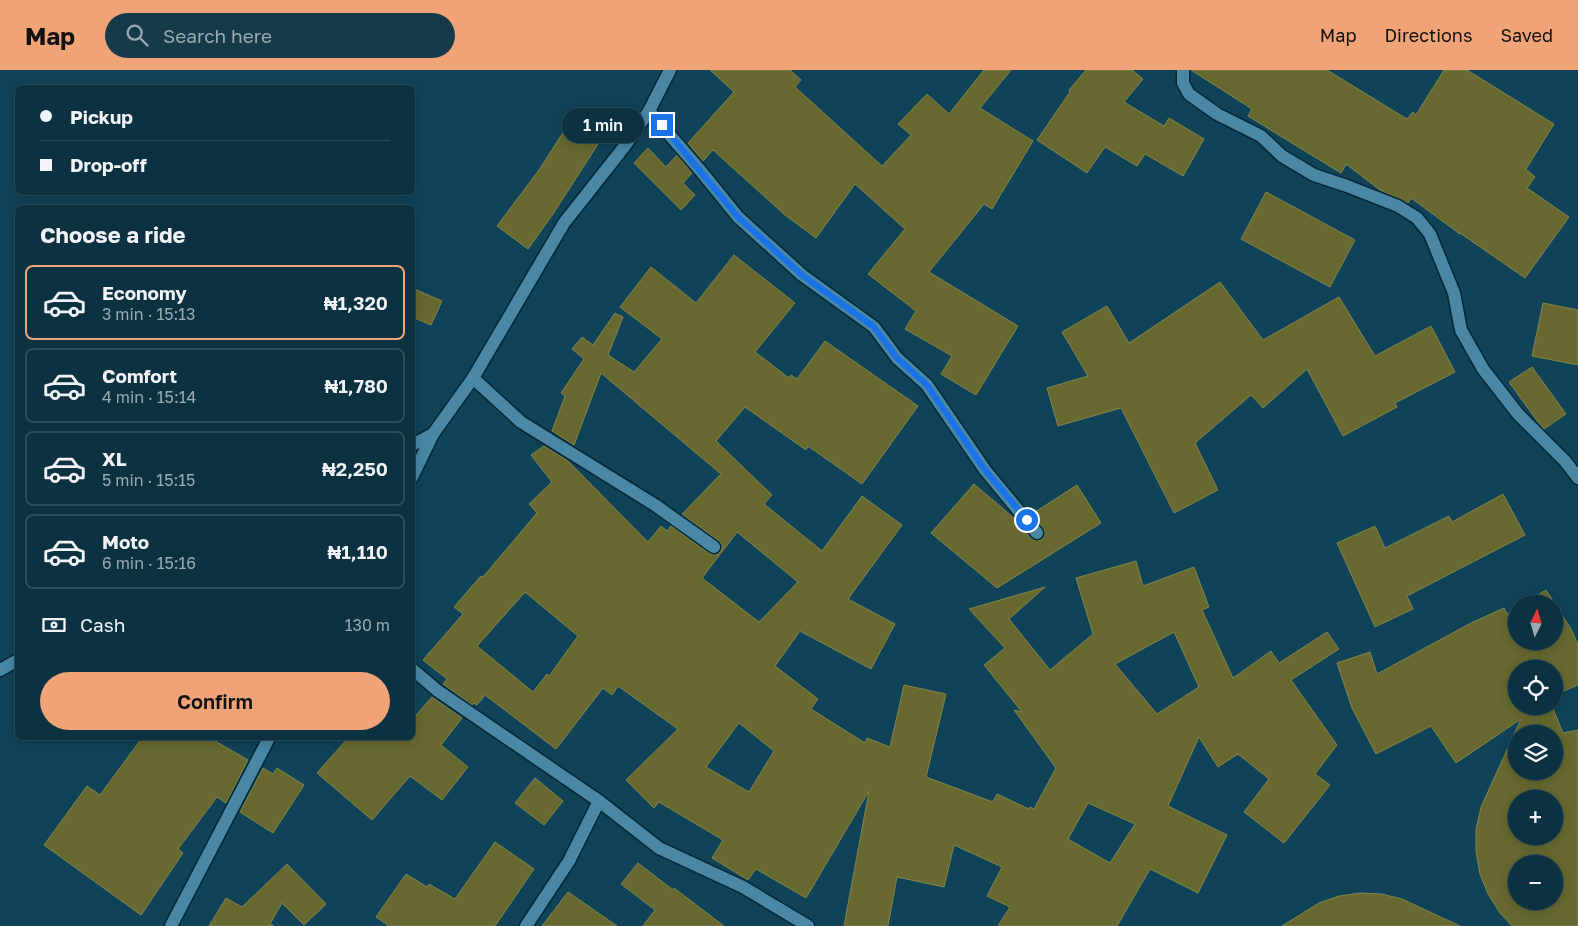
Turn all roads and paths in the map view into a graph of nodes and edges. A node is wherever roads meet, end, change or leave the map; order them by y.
1 (670, 70) edge
2 (1183, 70) edge
3 (649, 111) junction
4 (473, 378) junction
5 (433, 434) junction
6 (415, 443) edge
7 (415, 471) edge
8 (1578, 478) edge
9 (1037, 533) dead end
10 (714, 547) dead end
11 (15, 662) edge
12 (0, 670) edge
13 (415, 672) edge
14 (268, 740) edge
15 (598, 801) junction
16 (171, 926) edge
17 (526, 926) edge
18 (808, 926) edge

1 - 3 street
2 - 8 street
3 - 4 street
3 - 9 street
4 - 5 street
4 - 10 street
5 - 6 street
5 - 7 street
11 - 12 street
13 - 15 street
14 - 16 street
15 - 17 street
15 - 18 street

